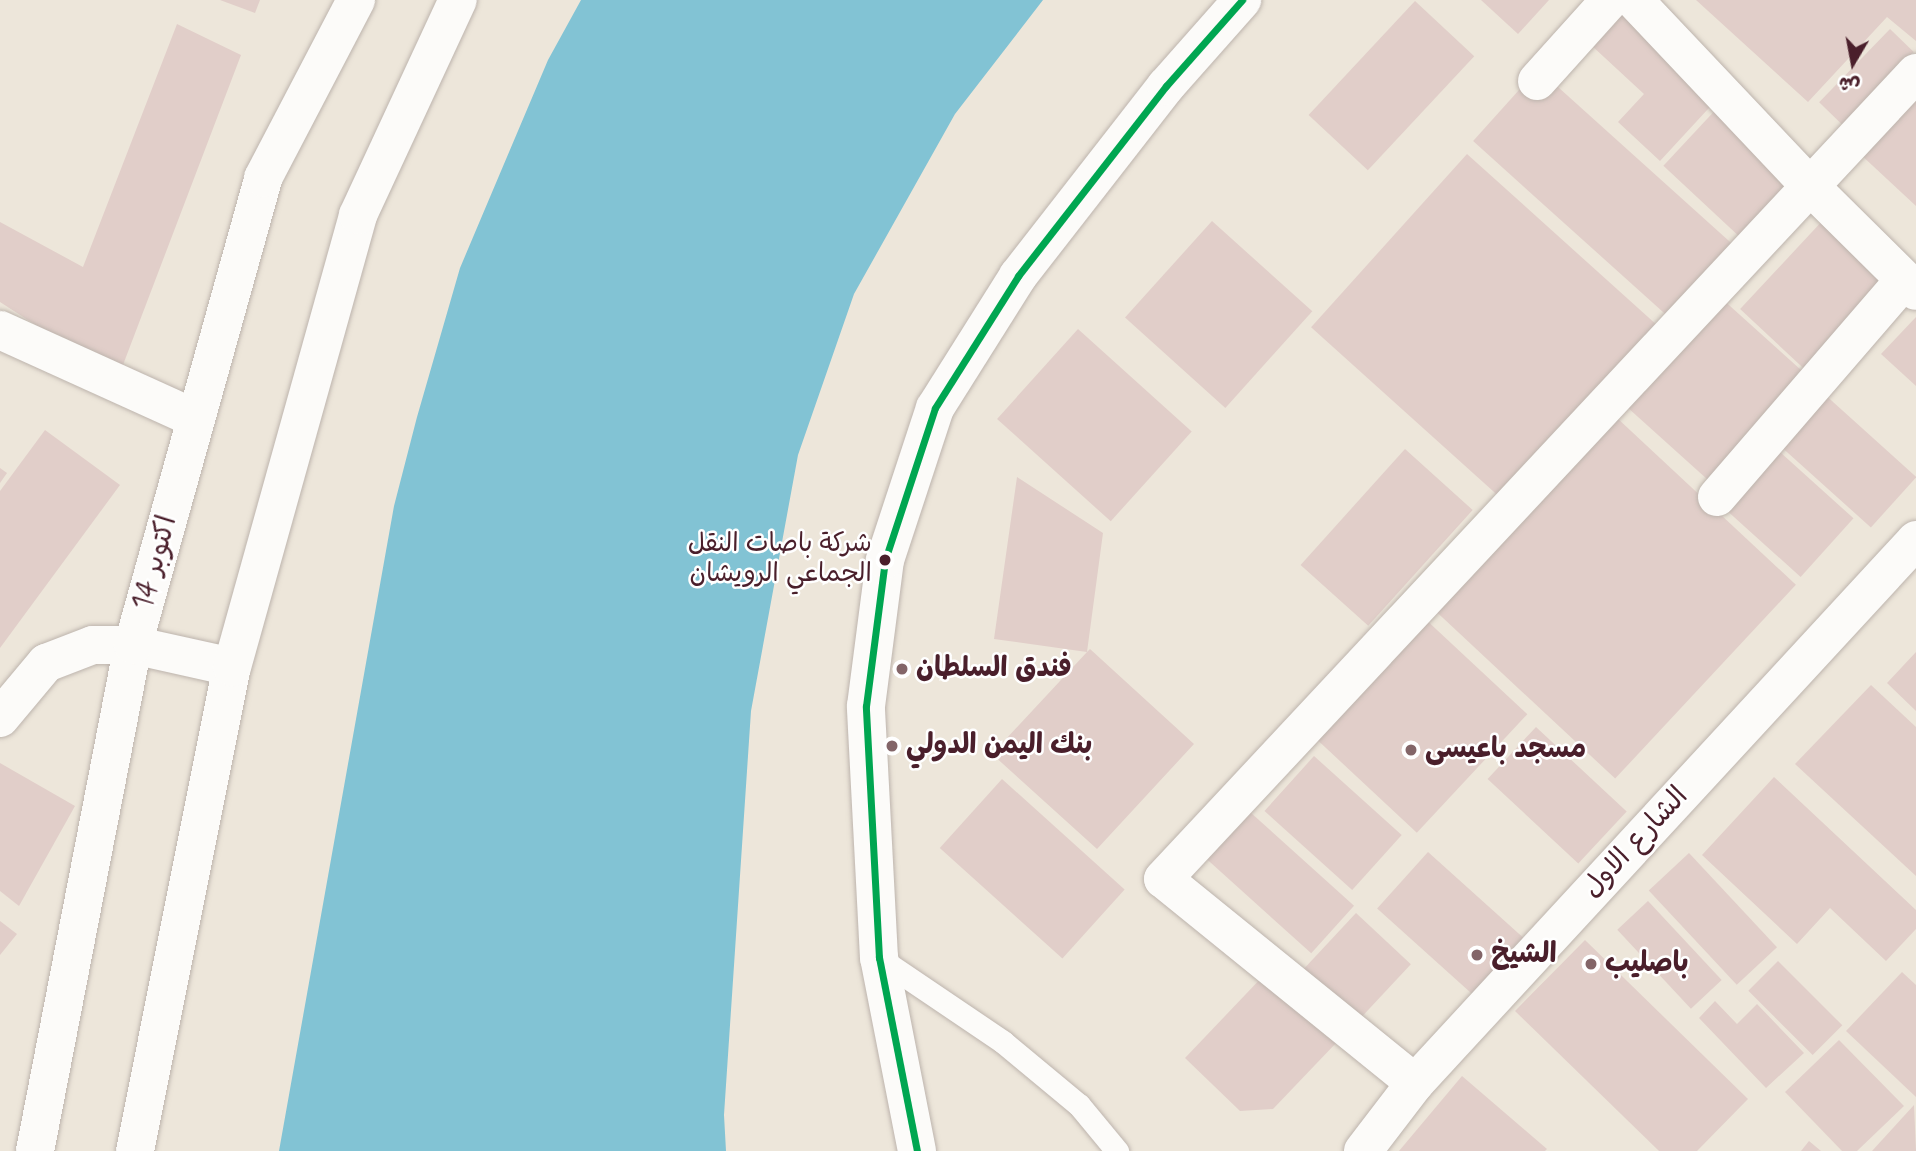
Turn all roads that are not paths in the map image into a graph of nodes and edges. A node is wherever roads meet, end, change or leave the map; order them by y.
1 (356, 0) edge
2 (458, 0) edge
3 (1242, 0) edge
4 (1610, 0) edge
5 (1634, 0) edge
6 (1916, 73) edge
7 (1537, 81) dead end
8 (1810, 186) junction
9 (1910, 286) edge
10 (0, 330) edge
11 (196, 419) junction
12 (1717, 497) dead end
13 (1916, 540) edge
14 (133, 645) junction
15 (232, 667) junction
16 (0, 718) edge
17 (879, 958) junction
18 (1415, 1083) junction
19 (36, 1151) edge
20 (135, 1151) edge
21 (917, 1151) edge
22 (1117, 1151) edge
23 (1363, 1151) edge

1 - 11 main road, 14 اكتوبر
2 - 15 main road
3 - 17 main road
4 - 7 main road
5 - 8 main road
6 - 8 main road
8 - 9 main road
8 - 18 main road
9 - 12 main road
10 - 11 main road
11 - 14 main road, 14 اكتوبر
13 - 18 main road, الشارع الاول
14 - 15 main road
14 - 16 main road
14 - 19 main road, 14 اكتوبر
15 - 20 main road
17 - 21 main road
17 - 22 lane
18 - 23 main road, الشارع الاول

